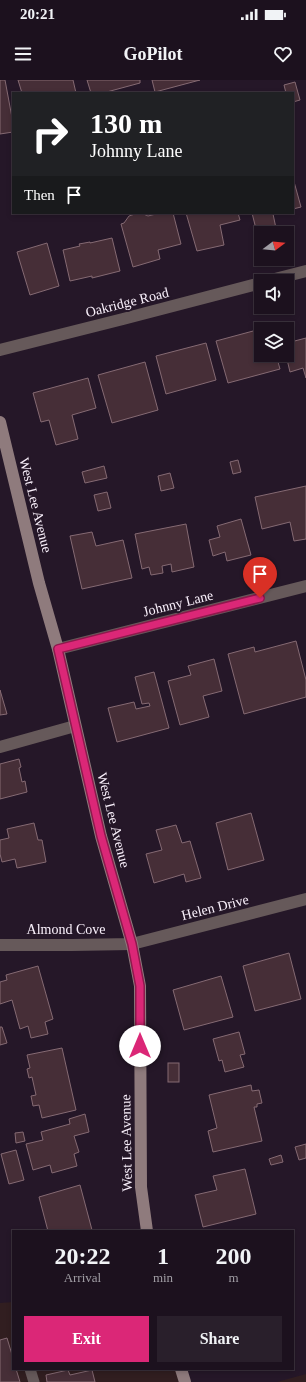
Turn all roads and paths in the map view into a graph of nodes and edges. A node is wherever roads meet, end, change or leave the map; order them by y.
1 (306, 271) edge
2 (294, 274) edge
3 (254, 285) edge
4 (0, 350) edge
5 (0, 422) edge
6 (306, 586) edge
7 (58, 649) junction
8 (75, 726) junction
9 (0, 747) edge
10 (306, 899) edge
11 (132, 944) junction
12 (0, 945) edge
13 (147, 1230) edge
14 (30, 1370) edge
15 (181, 1370) edge
16 (34, 1382) edge
17 (185, 1382) edge

1 - 2 street
3 - 4 street, Oakridge Road
5 - 7 street, West Lee Avenue
6 - 7 street, Johnny Lane
7 - 8 street, West Lee Avenue
8 - 9 street
8 - 11 street, West Lee Avenue
10 - 11 street, Helen Drive
11 - 12 street, Almond Cove
11 - 13 street, West Lee Avenue
14 - 16 lane
15 - 17 street

